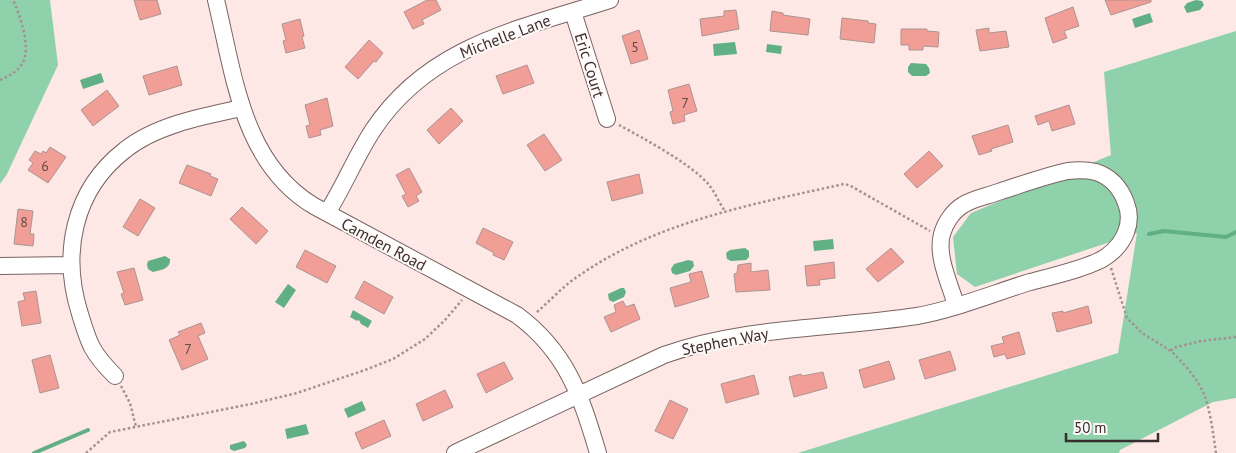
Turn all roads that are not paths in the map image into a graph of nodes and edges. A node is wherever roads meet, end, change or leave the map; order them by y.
1 (216, 0) edge
2 (610, 0) edge
3 (573, 12) junction
4 (242, 108) junction
5 (607, 119) road end
6 (327, 213) junction
7 (70, 265) junction
8 (0, 266) edge
9 (956, 305) junction
10 (115, 376) road end
11 (578, 394) junction
12 (455, 453) edge
13 (598, 453) edge

1 - 4 street, Camden Road
2 - 3 street, Michelle Lane
3 - 5 street, Eric Court
3 - 6 street, Michelle Lane
4 - 6 street, Camden Road
4 - 7 street
6 - 11 street, Camden Road
7 - 8 street
7 - 10 street
9 - 9 street, Stephen Way
9 - 11 street, Stephen Way
11 - 12 street, Stephen Way
11 - 13 street, Camden Road

